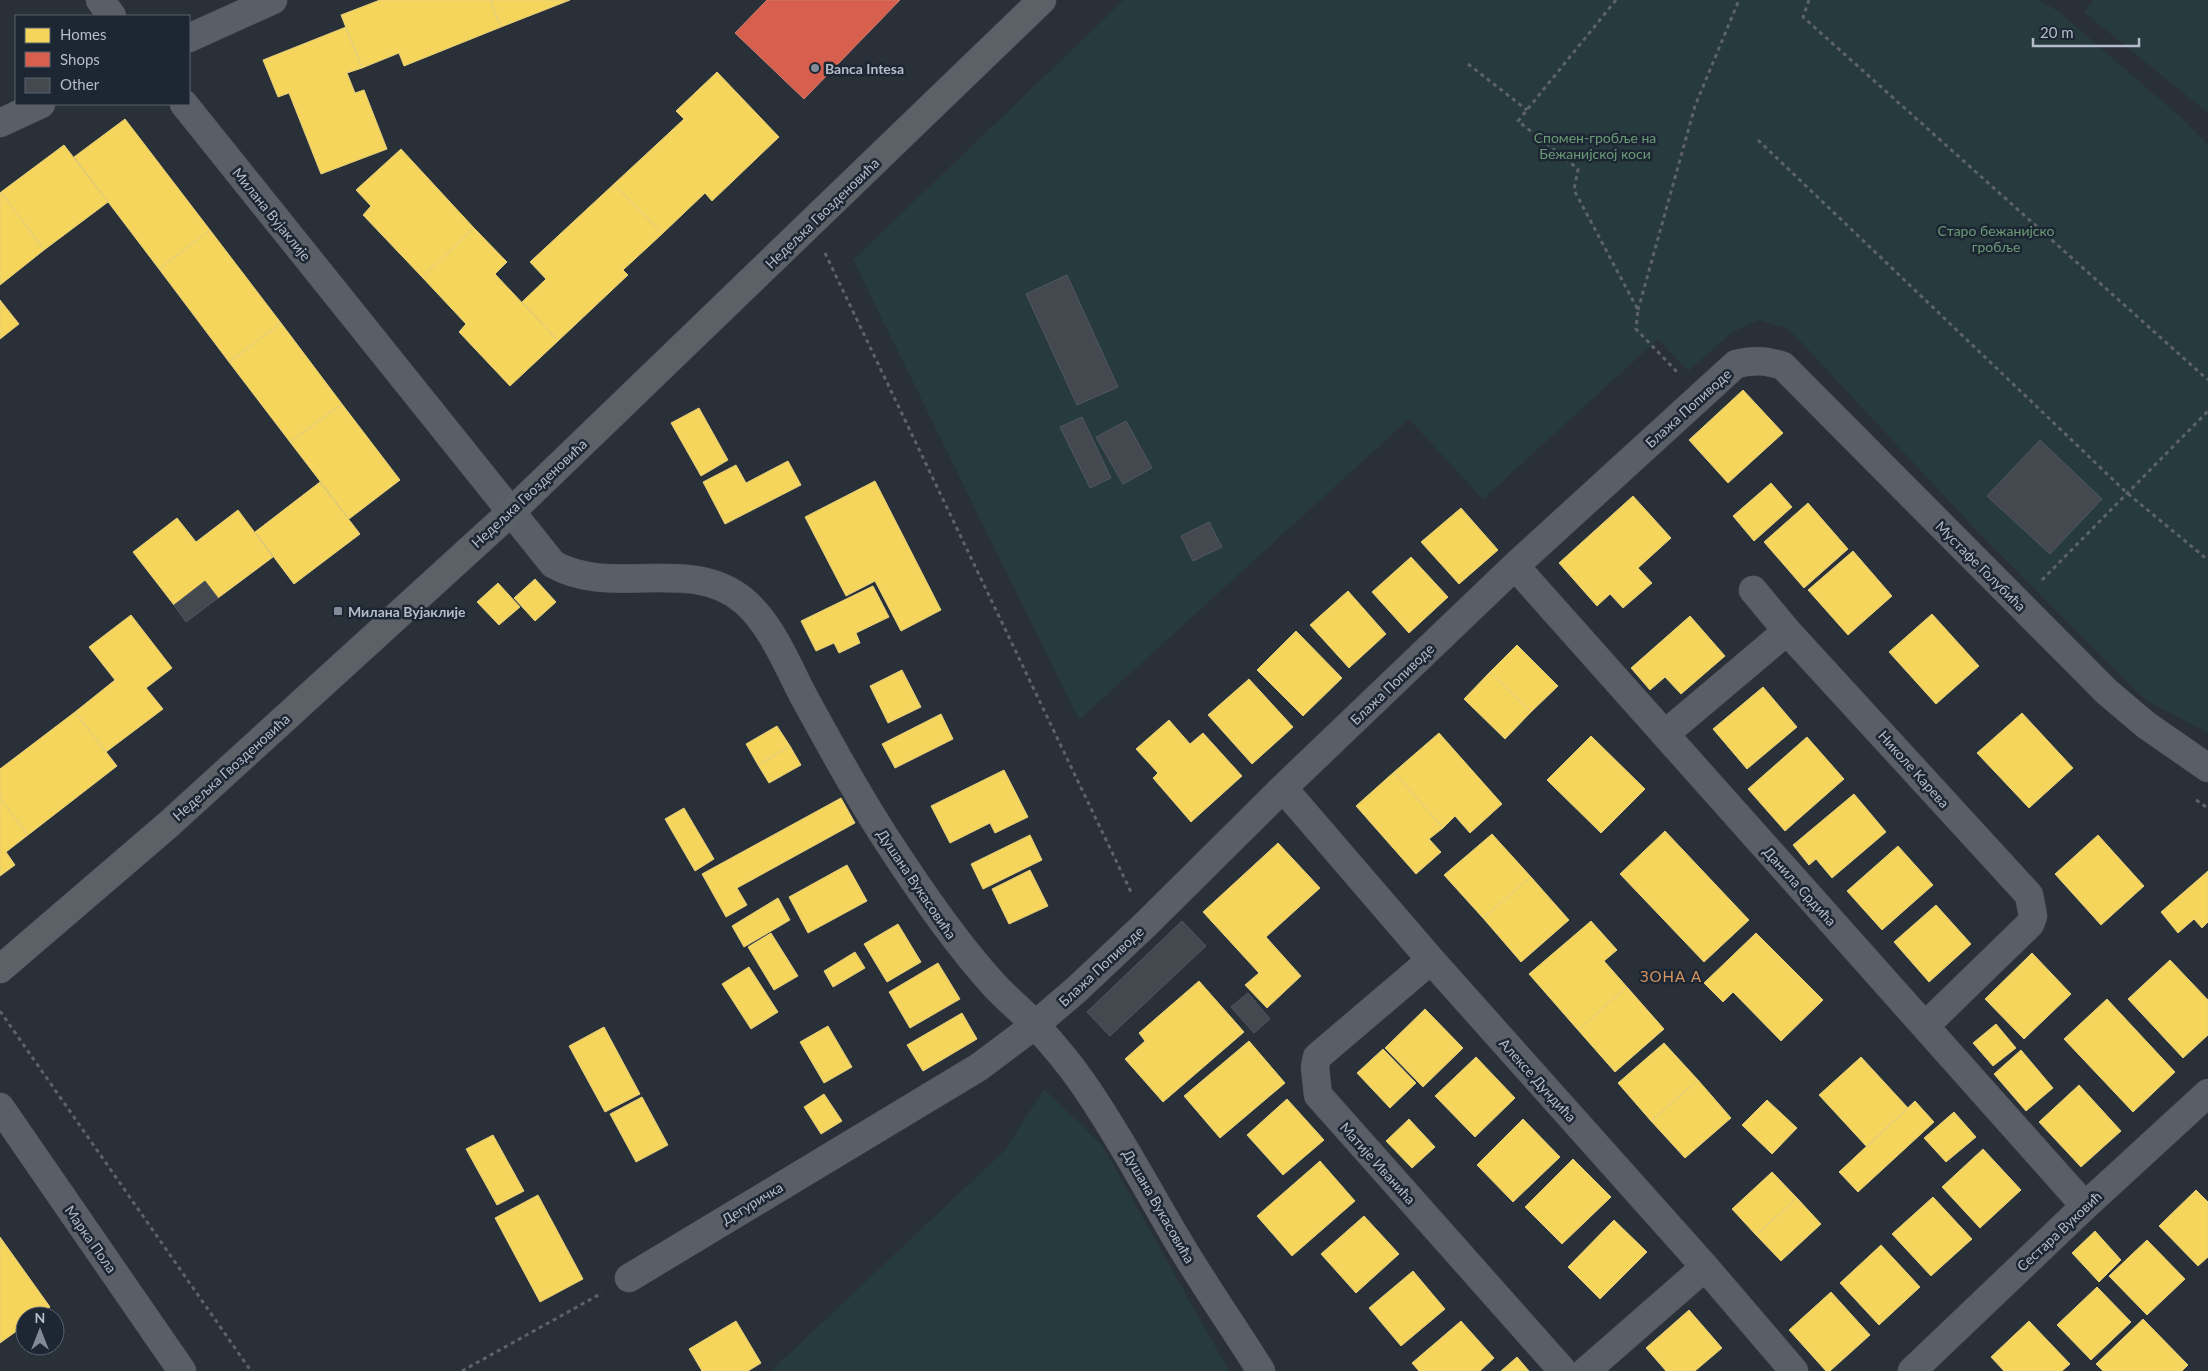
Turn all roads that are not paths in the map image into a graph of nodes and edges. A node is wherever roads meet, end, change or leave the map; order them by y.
1 (100, 0) edge
2 (273, 0) edge
3 (1042, 0) edge
4 (111, 15) edge
5 (190, 38) edge
6 (39, 105) edge
7 (185, 105) edge
8 (0, 122) edge
9 (1760, 360) joint
10 (510, 512) junction
11 (1515, 566) junction
12 (1753, 590) dead end
13 (1787, 631) junction
14 (1665, 734) junction
15 (2208, 768) edge
16 (1284, 788) junction
17 (1431, 960) junction
18 (0, 969) edge
19 (1035, 1025) junction
20 (1925, 1026) junction
21 (2208, 1093) edge
22 (0, 1107) edge
23 (2085, 1206) junction
24 (1705, 1267) junction
25 (629, 1278) road end
26 (182, 1371) edge
27 (1261, 1371) edge
28 (1562, 1371) edge
29 (1586, 1371) edge
30 (1794, 1371) edge
31 (1912, 1371) edge

1 - 4 street
2 - 5 street
3 - 10 main road, Недељка Гвозденовића
6 - 8 street
7 - 10 street, Милана Вујаклије
9 - 11 street, Блажа Попиводе
9 - 15 street, Мустафе Голубића
10 - 18 main road, Недељка Гвозденовића
10 - 19 street, Душана Вукасовића
11 - 14 street, Данила Срдића
11 - 16 street, Блажа Попиводе
12 - 13 street, Николе Карева
13 - 14 street
13 - 20 street, Николе Карева
14 - 20 street, Данила Срдића
16 - 17 street, Алексе Дундића
16 - 19 street, Блажа Попиводе
17 - 24 street, Алексе Дундића
17 - 28 street, Матије Иванића
19 - 25 street, Дегуричка
19 - 27 street, Душана Вукасовића
20 - 23 street, Данила Срдића
21 - 23 street, Сестара Вуковић
22 - 26 street, Марка Пола
23 - 31 street, Сестара Вуковић
24 - 29 street
24 - 30 street, Алексе Дундића

